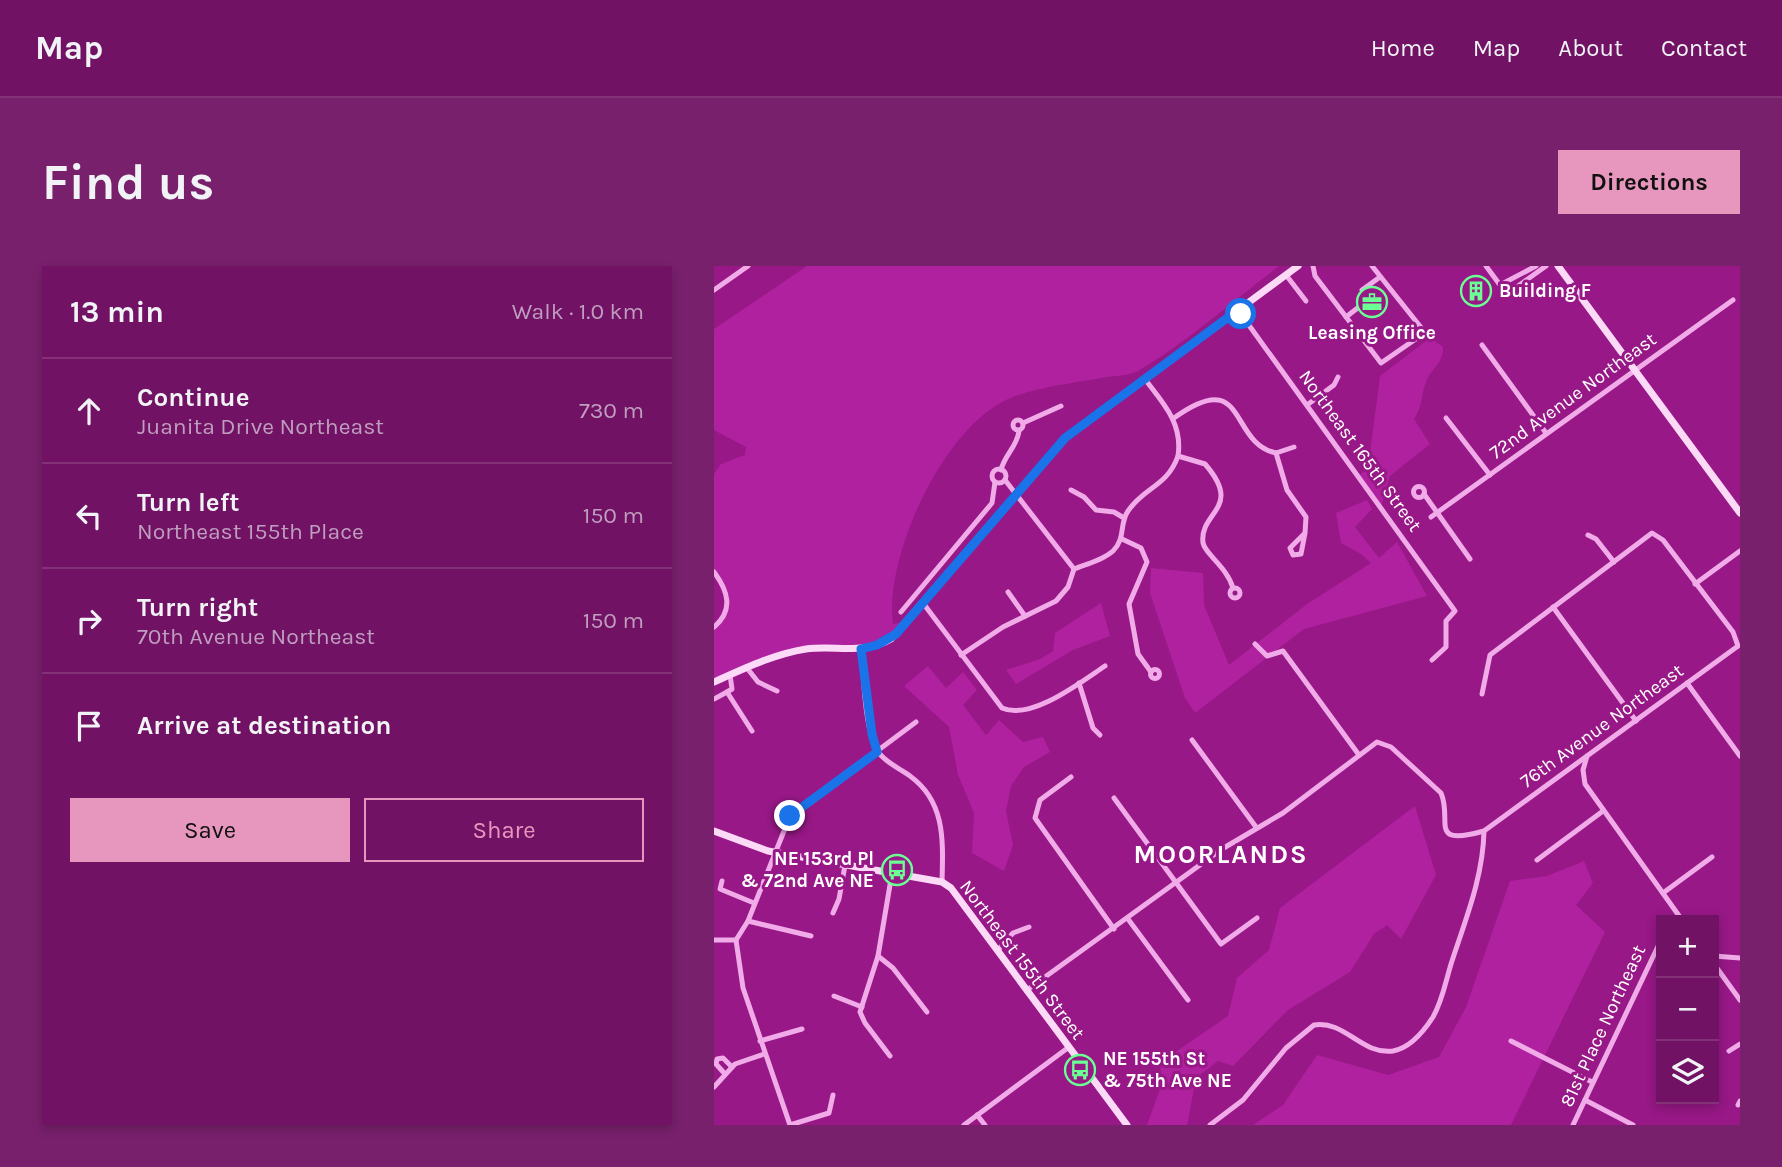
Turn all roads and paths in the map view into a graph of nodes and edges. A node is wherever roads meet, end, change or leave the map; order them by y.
1 (748, 266) edge
2 (1298, 266) edge
3 (1313, 266) edge
4 (1372, 266) edge
5 (1486, 266) edge
6 (1536, 266) edge
7 (1546, 266) edge
8 (1558, 266) edge
9 (1286, 275) junction
10 (1380, 277) junction
11 (714, 290) edge
12 (1362, 290) dead end
13 (1507, 294) dead end
14 (1734, 300) dead end
15 (1306, 301) dead end
16 (1364, 303) dead end
17 (1238, 310) junction
18 (1346, 317) junction
19 (1482, 345) dead end
20 (1636, 370) junction
21 (1338, 377) dead end
22 (1144, 378) junction
23 (1307, 405) junction
24 (1061, 406) dead end
25 (1174, 418) junction
26 (1446, 418) dead end
27 (1546, 433) junction
28 (1294, 447) dead end
29 (1276, 453) junction
30 (1178, 456) junction
31 (1001, 470) junction
32 (1490, 475) junction
33 (1004, 480) junction
34 (996, 482) junction
35 (1070, 490) dead end
36 (1016, 492) junction
37 (1424, 494) dead end
38 (1439, 511) junction
39 (1740, 513) edge
40 (1431, 517) dead end
41 (1124, 518) junction
42 (1305, 533) dead end
43 (1588, 535) dead end
44 (1122, 539) junction
45 (1740, 551) edge
46 (1471, 559) dead end
47 (1614, 562) junction
48 (1074, 569) junction
49 (714, 572) edge
50 (1695, 584) junction
51 (1233, 588) dead end
52 (1008, 592) dead end
53 (923, 603) junction
54 (1553, 607) junction
55 (901, 612) dead end
56 (1025, 616) junction
57 (714, 627) edge
58 (1255, 644) dead end
59 (1739, 646) edge
60 (861, 649) junction
61 (961, 655) junction
62 (1432, 660) dead end
63 (1105, 666) dead end
64 (747, 668) junction
65 (1151, 672) dead end
66 (730, 675) junction
67 (714, 682) edge
68 (1079, 683) junction
69 (1688, 683) junction
70 (777, 691) dead end
71 (727, 692) junction
72 (1482, 694) dead end
73 (714, 699) edge
74 (1636, 721) junction
75 (916, 722) dead end
76 (752, 731) dead end
77 (1100, 735) dead end
78 (1192, 740) dead end
79 (877, 752) junction
80 (1359, 755) junction
81 (1587, 756) junction
82 (1740, 756) edge
83 (1071, 777) dead end
84 (1114, 797) dead end
85 (1603, 811) junction
86 (1256, 827) junction
87 (714, 831) edge
88 (1484, 831) junction
89 (774, 852) junction
90 (1712, 857) dead end
91 (1537, 860) dead end
92 (845, 865) junction
93 (892, 873) junction
94 (722, 881) dead end
95 (942, 883) junction
96 (1176, 884) junction
97 (1663, 893) junction
98 (754, 903) junction
99 (833, 913) dead end
100 (1677, 913) edge
101 (1257, 918) dead end
102 (1128, 919) junction
103 (748, 921) junction
104 (1029, 927) dead end
105 (1114, 929) junction
106 (811, 936) dead end
107 (714, 940) edge
108 (736, 940) junction
109 (998, 950) junction
110 (1656, 950) edge
111 (878, 956) junction
112 (1719, 956) edge
113 (1740, 958) edge
114 (1719, 971) edge
115 (1027, 990) junction
116 (834, 996) dead end
117 (1188, 1000) dead end
118 (1740, 1000) edge
119 (861, 1009) junction
120 (927, 1012) dead end
121 (802, 1029) dead end
122 (760, 1041) junction
123 (1511, 1041) dead end
124 (1740, 1044) edge
125 (1069, 1047) junction
126 (1729, 1051) dead end
127 (764, 1054) junction
128 (890, 1056) dead end
129 (732, 1066) junction
130 (725, 1074) junction
131 (1592, 1082) junction
132 (714, 1087) edge
133 (833, 1095) dead end
134 (1585, 1100) junction
135 (977, 1115) junction
136 (790, 1125) edge
137 (964, 1125) edge
138 (985, 1125) edge
139 (1127, 1125) edge
140 (1210, 1125) edge
141 (1573, 1125) edge
142 (1633, 1125) edge

1 - 11 street
2 - 9 main road
3 - 18 street
4 - 10 street
5 - 6 street
7 - 13 street
8 - 20 main road
9 - 15 street
9 - 17 main road
10 - 12 street
10 - 18 street
14 - 20 street, 72nd Avenue Northeast
16 - 18 street
17 - 22 main road
17 - 23 street, Northeast 165th Street
19 - 27 street
20 - 27 street, 72nd Avenue Northeast
20 - 39 main road
21 - 23 street
22 - 25 street
22 - 36 main road
23 - 62 street, Northeast 165th Street
24 - 31 street
25 - 29 street
25 - 30 street
26 - 32 street
27 - 32 street, 72nd Avenue Northeast
28 - 29 street
29 - 42 street
30 - 41 street
30 - 51 street
31 - 33 street
31 - 34 street
32 - 38 street, 72nd Avenue Northeast
33 - 34 street
33 - 36 street
34 - 55 street
35 - 41 street
36 - 48 street
36 - 53 main road
37 - 38 street
38 - 40 street, 72nd Avenue Northeast
38 - 46 street
41 - 44 street
43 - 47 street
44 - 48 street
44 - 65 street
45 - 50 street
47 - 50 street
47 - 54 street
48 - 56 street
49 - 57 street
50 - 59 street
52 - 56 street
53 - 60 main road
53 - 61 street
54 - 72 street
54 - 74 street
56 - 61 street
58 - 80 street
59 - 69 street, 76th Avenue Northeast
60 - 64 main road
60 - 79 street
61 - 68 street
63 - 68 street
64 - 66 main road
64 - 70 street
66 - 67 main road
66 - 71 street
68 - 77 street
69 - 74 street, 76th Avenue Northeast
69 - 82 street
71 - 73 street
71 - 76 street
74 - 81 street, 76th Avenue Northeast
75 - 79 street
78 - 86 street
79 - 89 street
79 - 95 street
80 - 86 street
80 - 88 street
81 - 85 street
81 - 88 street, 76th Avenue Northeast
83 - 105 street
84 - 96 street
85 - 91 street
85 - 97 street
86 - 96 street
87 - 89 main road
88 - 140 street
89 - 92 main road
89 - 98 street
90 - 97 street
92 - 93 main road
92 - 99 street
93 - 95 main road
93 - 111 street
94 - 98 street
95 - 109 main road, Northeast 155th Street
96 - 101 street
96 - 102 street
97 - 100 street
98 - 103 street
102 - 105 street
102 - 117 street
103 - 106 street
103 - 108 street
104 - 109 street
105 - 115 street
107 - 108 street
108 - 122 street
109 - 115 main road, Northeast 155th Street
110 - 131 street, 81st Place Northeast
111 - 119 street
111 - 120 street
112 - 113 street
114 - 118 street
115 - 125 main road, Northeast 155th Street
116 - 119 street
119 - 128 street
121 - 122 street
122 - 127 street
123 - 131 street
124 - 126 street
125 - 135 street
125 - 139 main road, Northeast 155th Street
127 - 129 street
127 - 136 street
129 - 130 street
129 - 130 street
130 - 132 street
131 - 134 street, 81st Place Northeast
133 - 136 street
134 - 141 street, 81st Place Northeast
134 - 142 street
135 - 137 street
135 - 138 street

